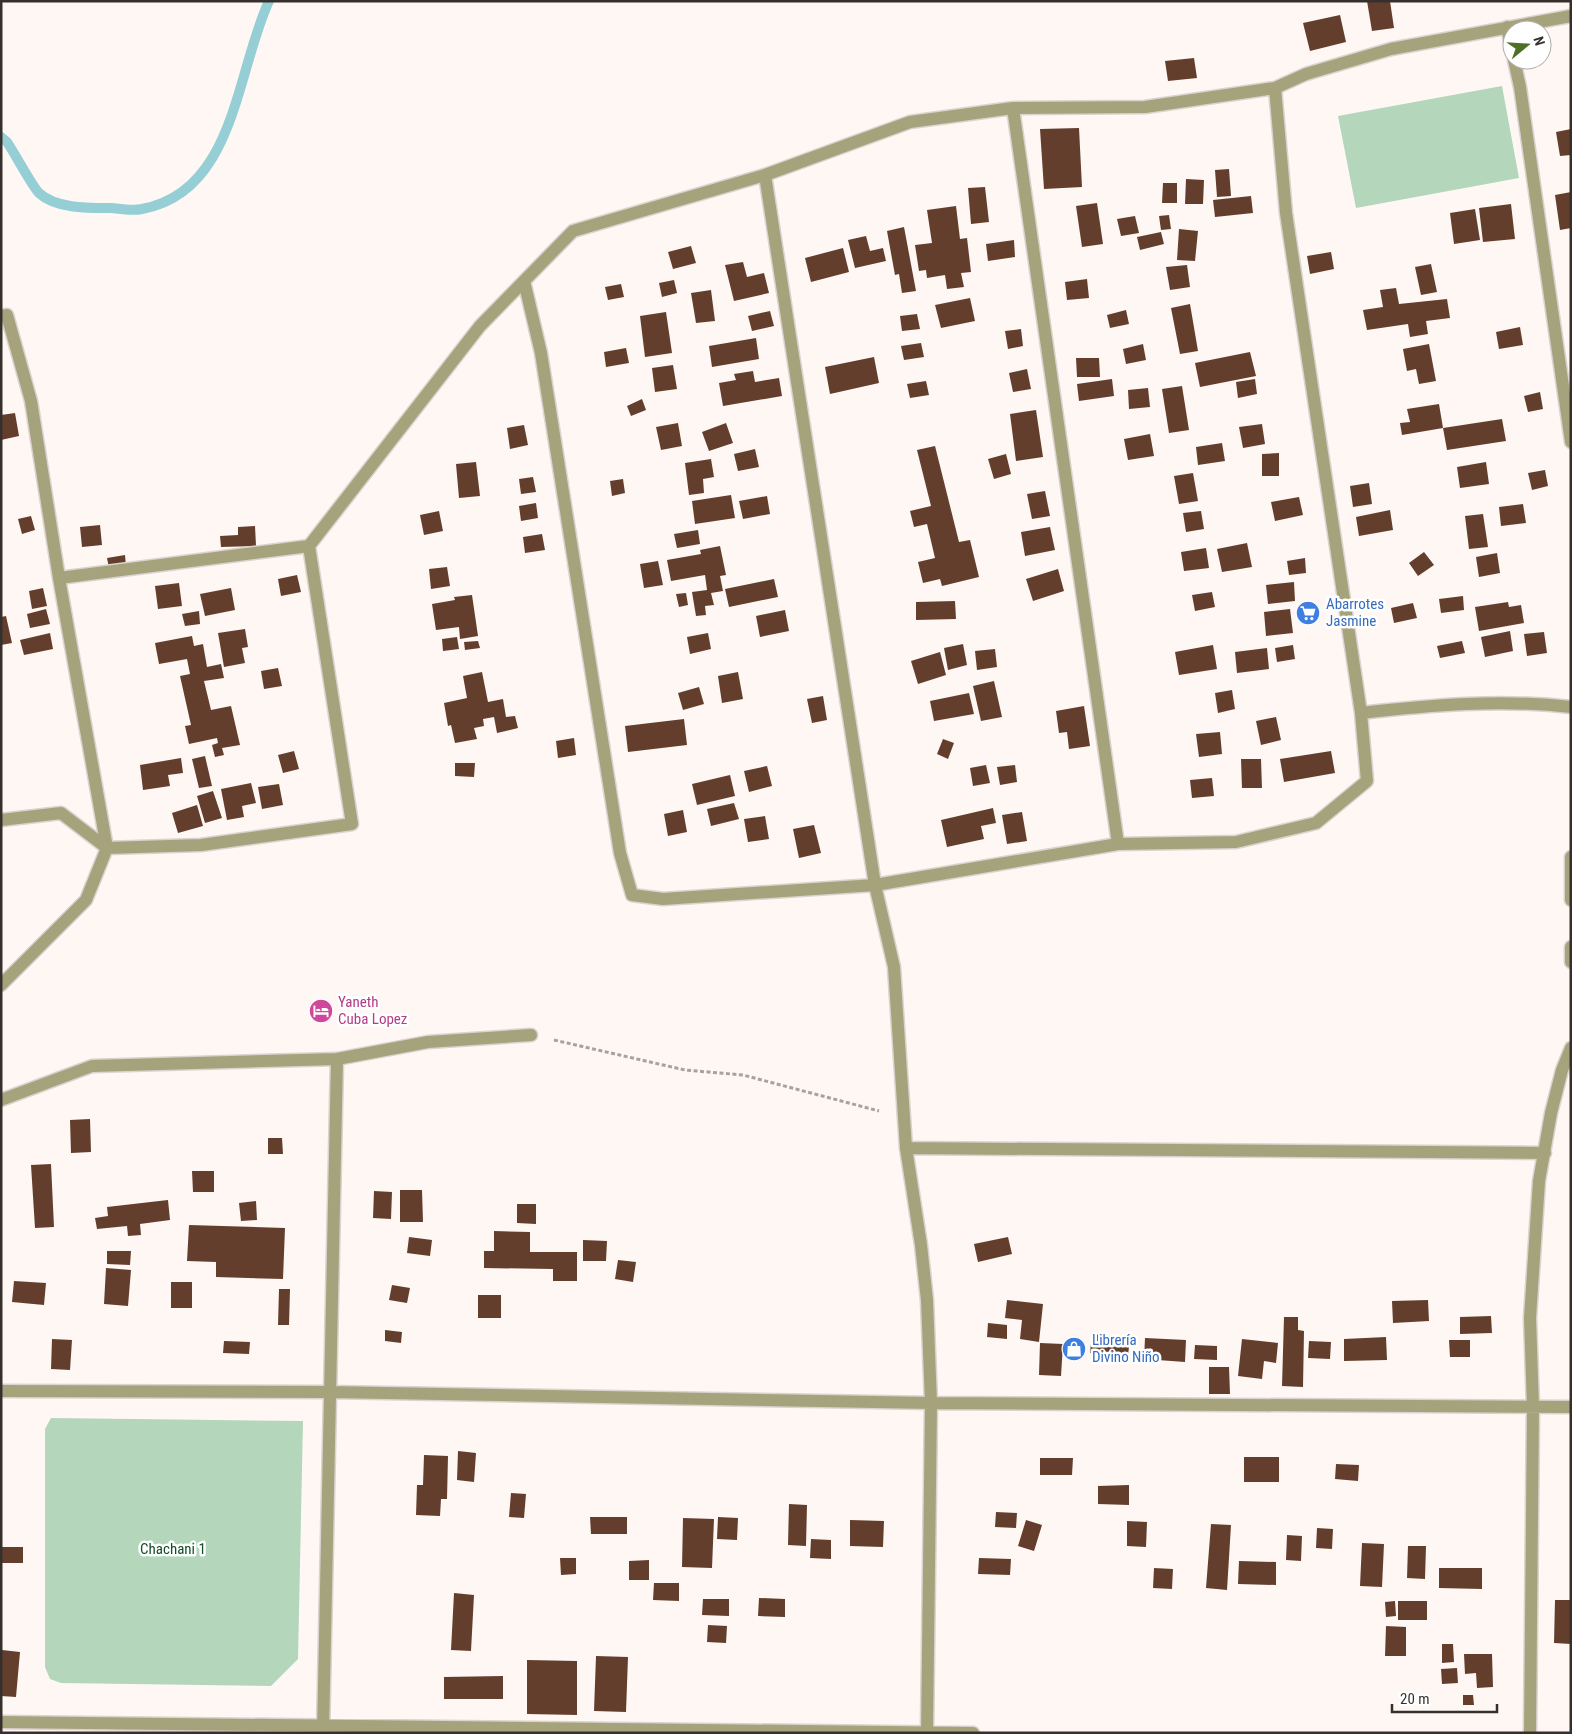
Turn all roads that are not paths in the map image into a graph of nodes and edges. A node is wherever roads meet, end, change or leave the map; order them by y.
1 (1571, 16) edge
2 (1548, 20) edge
3 (1502, 28) edge
4 (1516, 70) edge
5 (1276, 88) junction
6 (1013, 108) junction
7 (765, 175) junction
8 (524, 282) junction
9 (1, 316) edge
10 (1571, 442) edge
11 (309, 546) junction
12 (59, 578) junction
13 (1571, 707) edge
14 (1360, 713) junction
15 (1, 820) edge
16 (1118, 844) junction
17 (108, 848) junction
18 (1571, 858) edge
19 (875, 885) junction
20 (1571, 900) edge
21 (1571, 947) edge
22 (1571, 962) edge
23 (1, 985) edge
24 (531, 1035) road end
25 (1571, 1048) edge
26 (337, 1060) junction
27 (1566, 1070) edge
28 (1, 1100) edge
29 (906, 1148) junction
30 (1545, 1153) junction
31 (1, 1391) edge
32 (330, 1392) junction
33 (931, 1402) junction
34 (1533, 1407) junction
35 (1571, 1407) edge
36 (1, 1722) edge
37 (323, 1730) edge
38 (927, 1732) edge
39 (974, 1733) edge
40 (1530, 1733) edge

1 - 2 street
3 - 5 street
4 - 10 street
5 - 6 street
5 - 14 street
6 - 7 street
6 - 16 street
7 - 8 street
7 - 19 street
8 - 11 street
8 - 19 street
9 - 12 street
11 - 12 street
11 - 17 street
12 - 17 street
13 - 14 street
14 - 16 street
15 - 17 street
16 - 19 street
17 - 23 street
18 - 20 street
19 - 29 street
21 - 22 street
24 - 26 street
25 - 27 street
26 - 28 street
26 - 32 street
27 - 30 street
29 - 30 street
29 - 33 street
30 - 34 street
31 - 32 street
32 - 33 street
32 - 37 street
33 - 34 street
33 - 38 street
34 - 35 street
34 - 40 street
36 - 37 street
37 - 38 street
38 - 39 street

